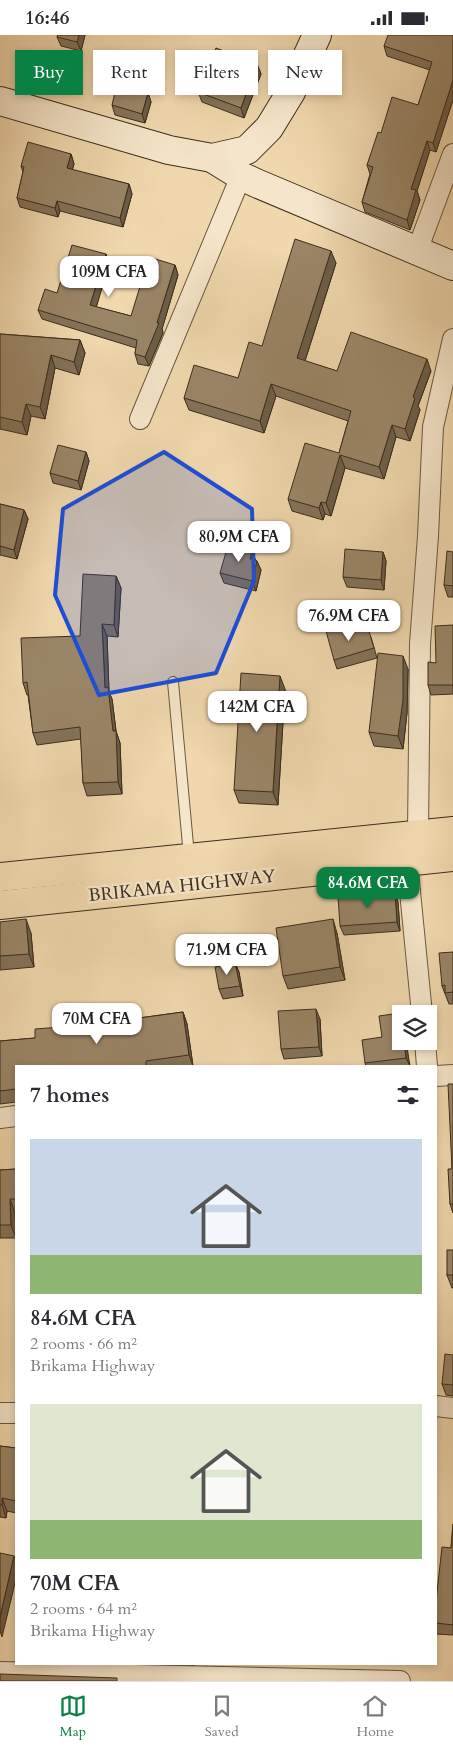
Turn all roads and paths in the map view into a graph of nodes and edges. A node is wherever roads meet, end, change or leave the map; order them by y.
1 (317, 35) edge
2 (0, 101) edge
3 (453, 154) edge
4 (212, 158) junction
5 (241, 176) junction
6 (417, 251) junction
7 (453, 266) edge
8 (453, 339) edge
9 (140, 419) dead end
10 (173, 682) dead end
11 (453, 831) edge
12 (418, 833) junction
13 (189, 857) junction
14 (453, 857) edge
15 (407, 861) junction
16 (0, 877) edge
17 (0, 905) edge
18 (421, 1005) edge
19 (426, 1050) edge
20 (428, 1065) edge
21 (437, 1075) edge
22 (453, 1075) edge
23 (15, 1116) edge
24 (0, 1118) edge
25 (437, 1406) edge
26 (453, 1408) edge
27 (0, 1413) edge
28 (15, 1413) edge
29 (399, 1665) edge
30 (0, 1672) edge
31 (398, 1681) edge

1 - 4 street
2 - 4 street
3 - 6 street
4 - 5 street
5 - 6 street
5 - 9 street
6 - 7 street
8 - 12 street
10 - 13 lane
11 - 12 highway, BRIKAMA HIGHWAY
12 - 13 highway, BRIKAMA HIGHWAY
13 - 16 highway, BRIKAMA HIGHWAY
14 - 15 highway, BRIKAMA HIGHWAY
15 - 17 highway, BRIKAMA HIGHWAY
15 - 18 street
19 - 20 street
21 - 22 street
23 - 24 street
25 - 26 street
27 - 28 street
29 - 31 street
30 - 31 street

